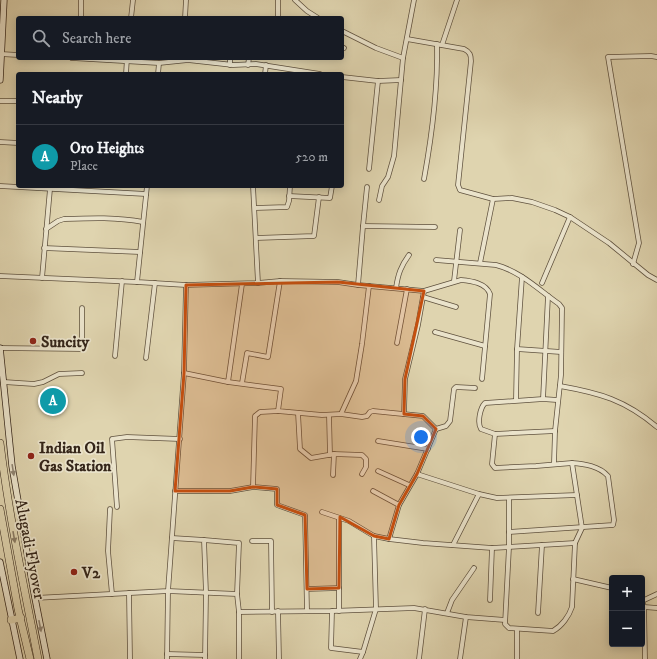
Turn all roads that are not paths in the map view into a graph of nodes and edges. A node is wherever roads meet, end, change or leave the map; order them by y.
1 (4, 0) edge
2 (81, 0) edge
3 (133, 0) edge
4 (186, 0) edge
5 (278, 0) edge
6 (295, 0) edge
7 (414, 0) edge
8 (458, 0) edge
9 (81, 16) edge
10 (131, 16) edge
11 (185, 16) edge
12 (278, 16) edge
13 (315, 16) edge
14 (344, 32) edge
15 (407, 39) junction
16 (439, 44) junction
17 (1, 54) junction
18 (16, 55) edge
19 (657, 57) edge
20 (403, 58) junction
21 (127, 60) edge
22 (135, 60) edge
23 (181, 60) edge
24 (195, 60) edge
25 (230, 60) edge
26 (249, 60) edge
27 (160, 63) junction
28 (230, 65) junction
29 (248, 65) junction
30 (266, 65) junction
31 (126, 72) edge
32 (158, 72) edge
33 (265, 72) edge
34 (298, 72) edge
35 (344, 77) edge
36 (0, 80) edge
37 (378, 80) junction
38 (401, 80) junction
39 (0, 101) edge
40 (16, 101) edge
41 (0, 142) edge
42 (16, 143) edge
43 (369, 168) dead end
44 (424, 179) dead end
45 (0, 186) edge
46 (16, 187) edge
47 (367, 187) dead end
48 (33, 188) edge
49 (147, 188) edge
50 (253, 188) edge
51 (290, 188) edge
52 (332, 188) edge
53 (50, 189) junction
54 (146, 194) junction
55 (289, 196) junction
56 (319, 197) junction
57 (493, 199) junction
58 (379, 200) dead end
59 (255, 208) junction
60 (570, 217) junction
61 (143, 222) junction
62 (363, 226) junction
63 (435, 227) dead end
64 (46, 229) junction
65 (460, 230) dead end
66 (256, 238) junction
67 (44, 248) junction
68 (140, 252) junction
69 (409, 255) dead end
70 (436, 260) dead end
71 (456, 261) junction
72 (480, 263) junction
73 (633, 264) junction
74 (0, 276) edge
75 (522, 277) junction
76 (42, 278) junction
77 (657, 280) edge
78 (122, 281) junction
79 (280, 281) junction
80 (454, 281) junction
81 (137, 282) junction
82 (155, 283) junction
83 (258, 283) junction
84 (542, 283) dead end
85 (242, 284) junction
86 (186, 285) junction
87 (358, 285) junction
88 (370, 286) junction
89 (396, 288) junction
90 (407, 289) junction
91 (424, 291) junction
92 (548, 296) junction
93 (423, 297) junction
94 (456, 307) dead end
95 (82, 308) dead end
96 (435, 332) dead end
97 (397, 343) dead end
98 (485, 346) junction
99 (0, 348) edge
100 (517, 349) junction
101 (546, 351) junction
102 (561, 352) junction
103 (115, 356) dead end
104 (146, 358) dead end
105 (82, 373) dead end
106 (184, 373) junction
107 (482, 379) dead end
108 (4, 382) junction
109 (228, 382) junction
110 (242, 384) junction
111 (560, 386) junction
112 (475, 388) dead end
113 (543, 399) junction
114 (516, 400) junction
115 (558, 400) junction
116 (278, 411) junction
117 (298, 413) junction
118 (341, 414) junction
119 (404, 414) junction
120 (329, 415) junction
121 (657, 427) edge
122 (436, 429) junction
123 (555, 431) junction
124 (495, 434) junction
125 (180, 438) junction
126 (378, 442) dead end
127 (0, 443) edge
128 (428, 449) junction
129 (332, 454) junction
130 (572, 463) junction
131 (554, 464) junction
132 (378, 471) dead end
133 (362, 474) dead end
134 (417, 474) junction
135 (333, 475) dead end
136 (409, 485) junction
137 (254, 487) junction
138 (175, 491) junction
139 (373, 491) dead end
140 (478, 494) junction
141 (577, 495) junction
142 (509, 498) junction
143 (399, 505) junction
144 (117, 507) dead end
145 (0, 509) edge
146 (110, 509) dead end
147 (322, 512) dead end
148 (339, 518) junction
149 (582, 528) junction
150 (509, 532) junction
151 (374, 536) junction
152 (172, 538) junction
153 (389, 539) junction
154 (204, 540) junction
155 (252, 541) dead end
156 (575, 543) junction
157 (453, 545) junction
158 (542, 545) junction
159 (510, 546) junction
160 (492, 548) junction
161 (0, 562) edge
162 (474, 568) dead end
163 (573, 579) junction
164 (609, 587) edge
165 (339, 588) junction
166 (307, 589) junction
167 (168, 591) junction
168 (130, 593) junction
169 (206, 593) junction
170 (112, 594) junction
171 (237, 594) junction
172 (657, 594) edge
173 (35, 598) junction
174 (490, 600) dead end
175 (645, 600) edge
176 (645, 607) edge
177 (657, 608) edge
178 (376, 609) junction
179 (425, 609) junction
180 (307, 611) junction
181 (332, 611) junction
182 (339, 611) junction
183 (644, 611) edge
184 (239, 612) junction
185 (272, 612) junction
186 (278, 612) junction
187 (448, 613) junction
188 (538, 613) dead end
189 (466, 617) junction
190 (21, 618) junction
191 (11, 620) junction
192 (505, 620) junction
193 (517, 629) junction
194 (363, 652) junction
195 (167, 657) edge
196 (205, 657) edge
197 (20, 659) edge
198 (30, 659) edge
199 (38, 659) edge
200 (47, 659) edge
201 (130, 659) edge
202 (239, 659) edge
203 (279, 659) edge
204 (360, 659) edge
205 (418, 659) edge
206 (460, 659) edge
207 (517, 659) edge
208 (645, 659) edge

1 - 17 street
2 - 9 street
3 - 10 street
4 - 11 street
5 - 12 street
6 - 13 street
7 - 15 street
8 - 16 street
14 - 20 street
15 - 16 street
15 - 20 street
16 - 44 street
16 - 57 street
17 - 18 street
17 - 36 street
19 - 73 street
20 - 38 street
21 - 31 street
22 - 27 street
23 - 27 street
24 - 28 street
25 - 28 street
26 - 29 street
27 - 32 street
28 - 29 street
29 - 30 street
30 - 33 street
30 - 34 street
35 - 37 street
37 - 38 street
37 - 43 street
38 - 58 street
39 - 40 street
41 - 42 street
45 - 46 street
47 - 62 street
48 - 53 street
49 - 54 street
50 - 59 street
51 - 55 street
52 - 56 street
53 - 54 street
53 - 64 street
54 - 61 street
55 - 56 street
55 - 59 street
56 - 66 street
57 - 60 street
57 - 72 street
59 - 66 street
60 - 73 street
60 - 84 street
61 - 64 street
61 - 68 street
62 - 63 street
62 - 87 street
64 - 67 street
65 - 71 street
66 - 83 street
67 - 68 street
67 - 76 street
68 - 81 street
69 - 89 street
70 - 71 street
71 - 72 street
71 - 80 street
72 - 75 street
73 - 77 street
74 - 76 street
75 - 92 street
75 - 100 street
76 - 78 street
78 - 81 street
78 - 103 street
79 - 83 street
79 - 87 street
79 - 110 street
80 - 91 street
80 - 98 street
81 - 82 street
82 - 86 street
82 - 104 street
83 - 85 street
85 - 86 street
85 - 109 street
86 - 106 street
87 - 88 street
88 - 89 street
88 - 118 street
89 - 90 street
90 - 91 street
90 - 97 street
91 - 93 street
92 - 101 street
92 - 102 street
93 - 94 street
93 - 119 street
95 - 99 street
96 - 98 street
98 - 107 street
99 - 108 street
100 - 101 street
100 - 114 street
101 - 102 street
101 - 113 street
102 - 111 street
105 - 108 street
106 - 109 street
106 - 125 street
108 -> 173 street
109 - 110 street
110 - 116 street
111 - 115 street
111 - 121 street
112 - 122 street
113 - 114 street
113 - 115 street
114 - 124 street
115 - 123 street
116 - 117 street
116 - 137 street
117 - 120 street
117 - 129 street
118 - 119 street
118 - 120 street
119 - 122 street
120 - 129 street
122 - 128 street
123 - 124 street
123 - 131 street
124 - 131 street
125 - 138 street
125 - 144 street
126 - 128 street
127 -> 199 highway, Alugadi Flyover
128 - 134 street
129 - 133 street
129 - 135 street
130 - 131 street
130 - 141 street
130 - 149 street
132 - 136 street
134 - 136 street
134 - 140 street
136 - 143 street
137 - 138 street
137 - 166 street
138 - 152 street
139 - 143 street
140 - 142 street
140 - 157 street
141 - 142 street
141 - 149 street
142 - 150 street
143 - 153 street
145 - 190 highway, Alugadi Flyover
146 - 170 street
147 - 148 street
148 - 151 street
148 - 165 street
149 - 150 street
149 - 156 street
150 - 159 street
151 - 153 street
151 - 178 street
152 - 154 street
152 - 167 street
153 - 157 street
154 - 169 street
154 - 171 street
155 - 185 street
156 - 158 street
156 - 163 street
157 - 160 street
158 - 159 street
158 - 188 street
159 - 160 street
159 - 192 street
160 - 174 street
161 - 191 street
162 - 187 street
163 - 164 street
163 - 193 street
165 - 166 street
165 - 182 street
166 - 180 street
167 - 168 street
167 - 169 street
167 - 195 street
168 - 170 street
168 - 201 street
169 - 171 street
169 - 196 street
170 - 173 street
171 - 184 street
172 - 175 street
173 -> 200 street
176 - 177 street
178 - 179 street
178 - 182 street
178 - 194 street
179 - 187 street
179 - 205 street
180 - 181 street
180 - 186 street
181 - 182 street
181 - 194 street
183 - 208 street
184 - 185 street
184 - 202 street
185 - 186 street
186 - 203 street
187 - 189 street
189 - 192 street
189 - 206 street
190 - 191 highway
190 - 198 highway, Alugadi Flyover
191 - 197 street
192 - 193 street
193 - 207 street
194 - 204 street
195 - 196 street

